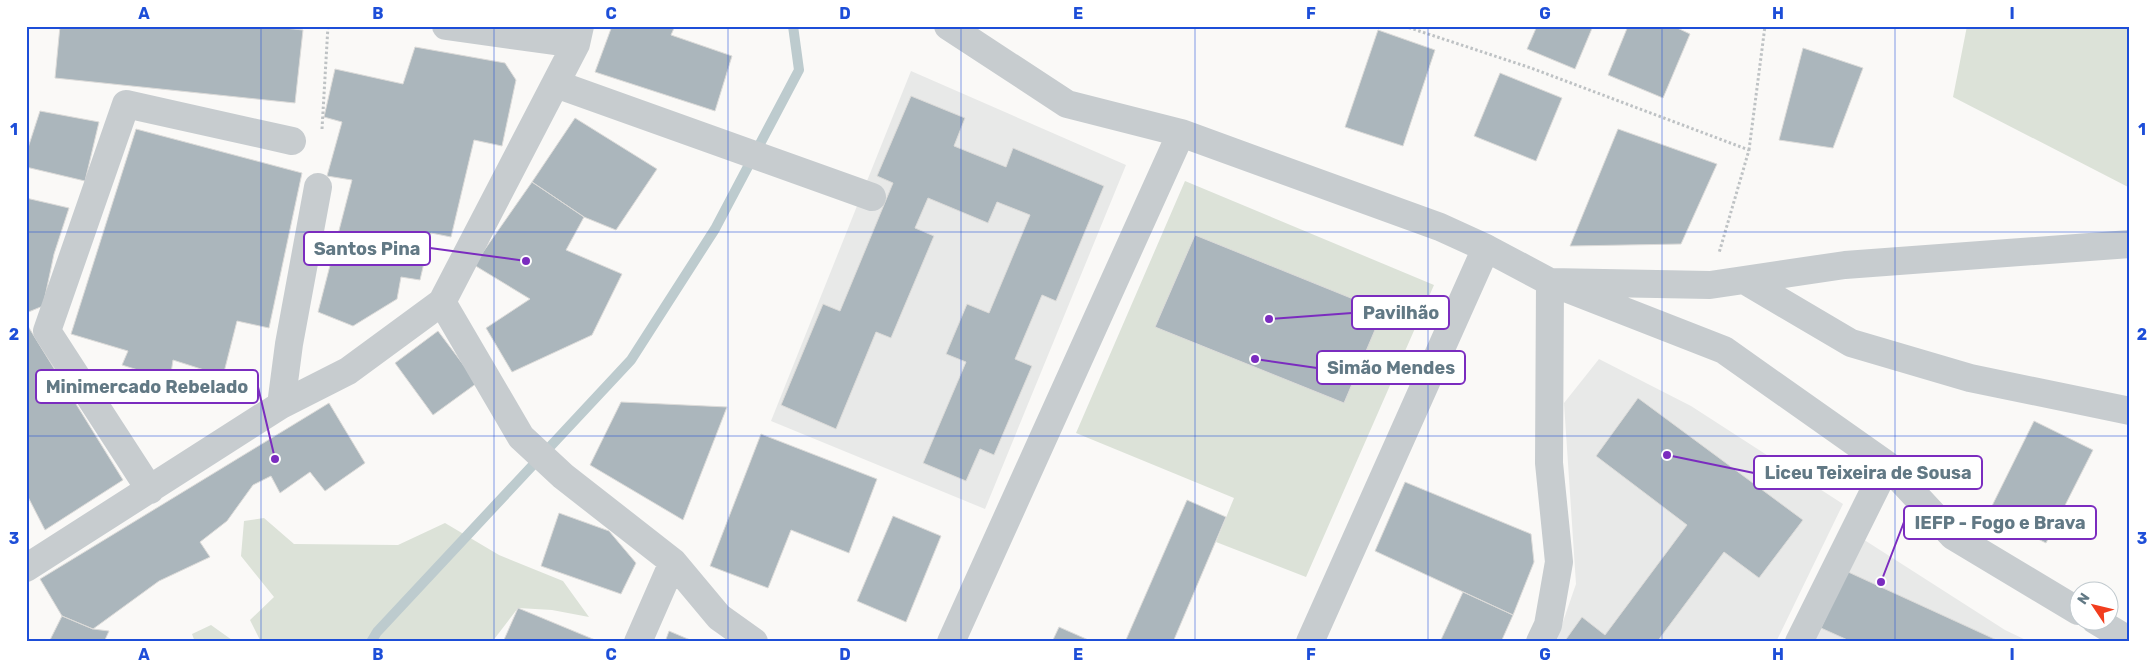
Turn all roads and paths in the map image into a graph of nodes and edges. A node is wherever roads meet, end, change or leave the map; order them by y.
1 (328, 26) edge
2 (446, 26) edge
3 (948, 26) edge
4 (1404, 26) edge
5 (1765, 26) edge
6 (578, 35) edge
7 (556, 84) junction
8 (321, 130) dead end
9 (1181, 133) junction
10 (292, 141) dead end
11 (1749, 150) junction
12 (318, 187) dead end
13 (872, 197) dead end
14 (2130, 244) edge
15 (1486, 248) junction
16 (1744, 280) junction
17 (1550, 282) junction
18 (1710, 285) junction
19 (442, 302) junction
20 (281, 405) junction
21 (2130, 412) edge
22 (1886, 465) junction
23 (150, 490) junction
24 (673, 562) junction
25 (27, 565) edge
26 (2068, 605) edge
27 (2112, 630) edge
28 (2130, 641) edge
29 (638, 642) edge
30 (754, 642) edge
31 (951, 642) edge
32 (1310, 642) edge
33 (1540, 642) edge
34 (1799, 642) edge

1 - 8 path
2 - 6 street
3 - 9 street
4 - 11 path
5 - 11 path
6 - 7 street
7 - 13 street
7 - 19 street
9 - 15 street
9 - 31 street
10 - 23 street
11 - 18 path
12 - 20 street
14 - 16 street
15 - 17 street
15 - 32 street
16 - 18 street
16 - 21 street
17 - 18 street
17 - 22 street
17 - 33 street
19 - 20 street
19 - 24 street
20 - 23 street
22 - 26 street
22 - 34 street
23 - 25 street
24 - 29 street
24 - 30 street
27 - 28 street

